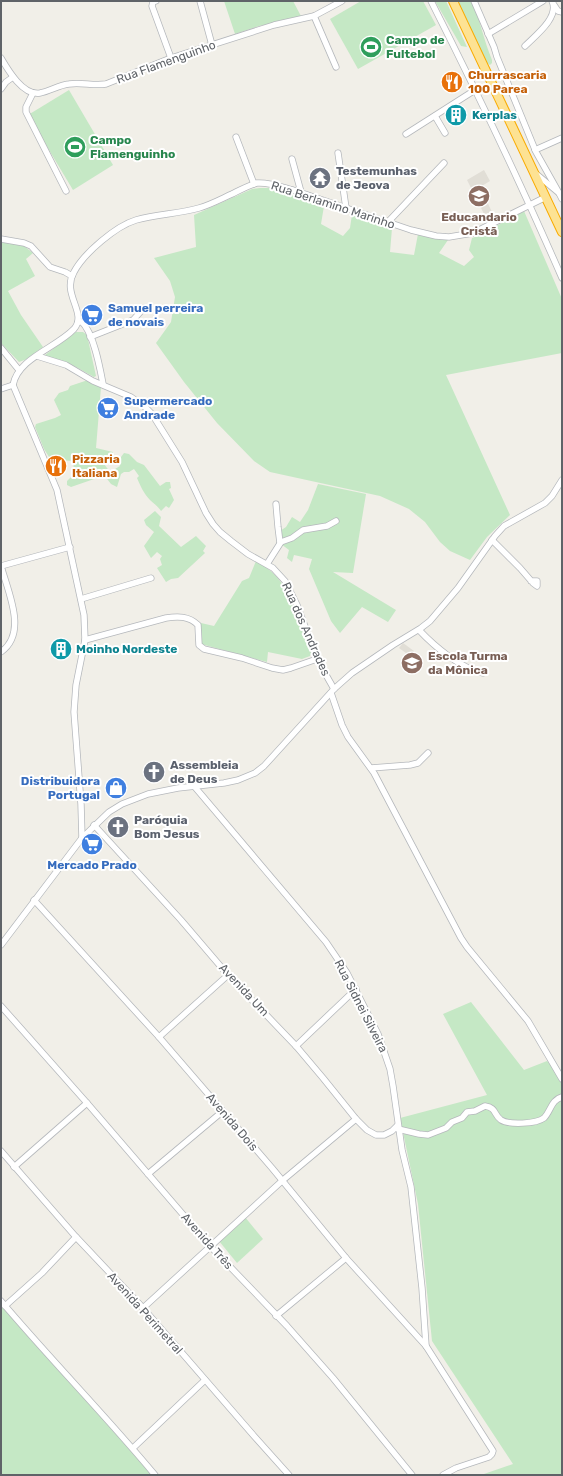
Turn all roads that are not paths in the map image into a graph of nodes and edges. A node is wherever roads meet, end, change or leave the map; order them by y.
1 (156, 1) edge
2 (200, 1) edge
3 (342, 1) edge
4 (431, 1) edge
5 (453, 1) edge
6 (474, 1) edge
7 (543, 1) edge
8 (553, 3) edge
9 (562, 12) edge
10 (314, 16) junction
11 (488, 34) junction
12 (212, 45) junction
13 (525, 46) dead end
14 (1, 58) edge
15 (171, 58) junction
16 (336, 67) dead end
17 (14, 77) junction
18 (1, 89) edge
19 (475, 90) junction
20 (33, 93) junction
21 (435, 116) junction
22 (445, 132) dead end
23 (406, 134) dead end
24 (236, 137) dead end
25 (562, 138) edge
26 (535, 150) junction
27 (338, 153) dead end
28 (292, 160) dead end
29 (444, 163) dead end
30 (533, 171) junction
31 (254, 184) junction
32 (66, 191) dead end
33 (301, 192) junction
34 (559, 193) junction
35 (546, 197) junction
36 (562, 199) edge
37 (530, 204) junction
38 (346, 208) junction
39 (388, 222) junction
40 (562, 232) edge
41 (1, 239) edge
42 (72, 276) junction
43 (562, 278) edge
44 (144, 308) dead end
45 (78, 322) junction
46 (90, 337) junction
47 (1, 348) edge
48 (37, 356) junction
49 (19, 370) junction
50 (103, 384) junction
51 (13, 385) junction
52 (1, 390) edge
53 (562, 480) edge
54 (276, 504) dead end
55 (336, 521) dead end
56 (492, 540) junction
57 (280, 543) junction
58 (70, 547) junction
59 (267, 564) junction
60 (1, 566) edge
61 (151, 578) dead end
62 (531, 580) dead end
63 (81, 599) junction
64 (419, 630) junction
65 (85, 640) junction
66 (1, 652) edge
67 (317, 659) junction
68 (483, 673) dead end
69 (333, 691) junction
70 (428, 753) dead end
71 (371, 768) junction
72 (194, 786) junction
73 (94, 825) junction
74 (82, 838) junction
75 (34, 900) junction
76 (1, 945) edge
77 (228, 975) junction
78 (356, 990) junction
79 (1, 1006) edge
80 (159, 1038) junction
81 (296, 1046) junction
82 (562, 1079) edge
83 (562, 1097) edge
84 (87, 1103) junction
85 (223, 1111) junction
86 (356, 1120) junction
87 (398, 1127) junction
88 (1, 1151) edge
89 (14, 1167) junction
90 (148, 1174) junction
91 (283, 1180) junction
92 (76, 1237) junction
93 (211, 1247) junction
94 (346, 1258) junction
95 (1, 1301) edge
96 (5, 1306) junction
97 (143, 1308) junction
98 (276, 1316) junction
99 (426, 1346) junction
100 (205, 1380) junction
101 (133, 1448) junction
102 (155, 1475) edge
103 (289, 1475) edge
104 (412, 1475) edge
105 (443, 1475) edge

1 - 15 street
2 - 12 street
3 - 10 street, Rua Flamenguinho
4 - 19 street
5 - 30 highway
6 - 11 street
7 - 11 street
8 - 9 street
8 - 13 street
10 - 12 street, Rua Flamenguinho
10 - 16 street
11 - 26 street
12 - 15 street, Rua Flamenguinho
14 - 17 street
15 - 20 street, Rua Flamenguinho
17 - 18 street
17 - 20 street
19 - 21 street
19 - 37 street
20 - 32 street
21 - 22 street
21 - 23 street
24 - 31 street
25 - 26 street
26 - 34 street
27 - 38 street
28 - 33 street
29 - 39 street
30 - 34 street
30 - 35 highway
31 - 33 street, Rua Berlamino Marinho
31 - 42 street, Rua Berlamino Marinho
33 - 38 street, Rua Berlamino Marinho
34 - 36 street
35 - 37 street, Rua Berlamino Marinho
35 - 40 highway
37 - 39 street, Rua Berlamino Marinho
37 - 43 street
38 - 39 street, Rua Berlamino Marinho
41 - 42 street
42 - 45 street
44 - 46 street
45 - 46 street
45 - 48 street
46 - 50 street
47 - 49 street
48 - 49 street
48 - 50 street, Rua dos Andrades
49 - 51 street
50 - 59 street, Rua dos Andrades
51 - 52 street
51 - 58 street
53 - 56 street
54 - 57 street
55 - 57 street
56 - 62 street
56 - 64 street
57 - 59 street
58 - 60 street
58 - 63 street
59 - 67 street, Rua dos Andrades
60 - 66 street
61 - 63 street
63 - 65 street
64 - 68 street
64 - 69 street
65 - 67 street
65 - 74 street
67 - 69 street, Rua dos Andrades
69 - 71 street, Rua dos Andrades
69 - 72 street
70 - 71 street
71 - 82 street, Rua dos Andrades
72 - 73 street
72 - 78 street, Rua Sidnei Silveira
73 - 74 street
73 - 77 street, Avenida Um
74 - 75 street
75 - 76 street
75 - 80 street, Avenida Dois
77 - 80 street
77 - 81 street, Avenida Um
78 - 81 street
78 - 87 street, Rua Sidnei Silveira
79 - 84 street, Avenida Três
80 - 85 street, Avenida Dois
81 - 86 street, Avenida Um
83 - 87 street
84 - 89 street
84 - 90 street, Avenida Três
85 - 90 street
85 - 91 street, Avenida Dois
86 - 87 street, Avenida Um
86 - 91 street
87 - 99 street, Rua Sidnei Silveira
88 - 89 street, Avenida Perimetral
89 - 92 street, Avenida Perimetral
90 - 93 street, Avenida Três
91 - 93 street
91 - 94 street, Avenida Dois
92 - 96 street
92 - 97 street, Avenida Perimetral
93 - 97 street
93 - 98 street, Avenida Três
94 - 98 street
94 - 99 street, Avenida Dois
95 - 96 street
96 - 101 street
97 - 100 street, Avenida Perimetral
98 - 104 street, Avenida Três
99 - 105 street, Avenida Dois
100 - 101 street
100 - 103 street, Avenida Perimetral
101 - 102 street

